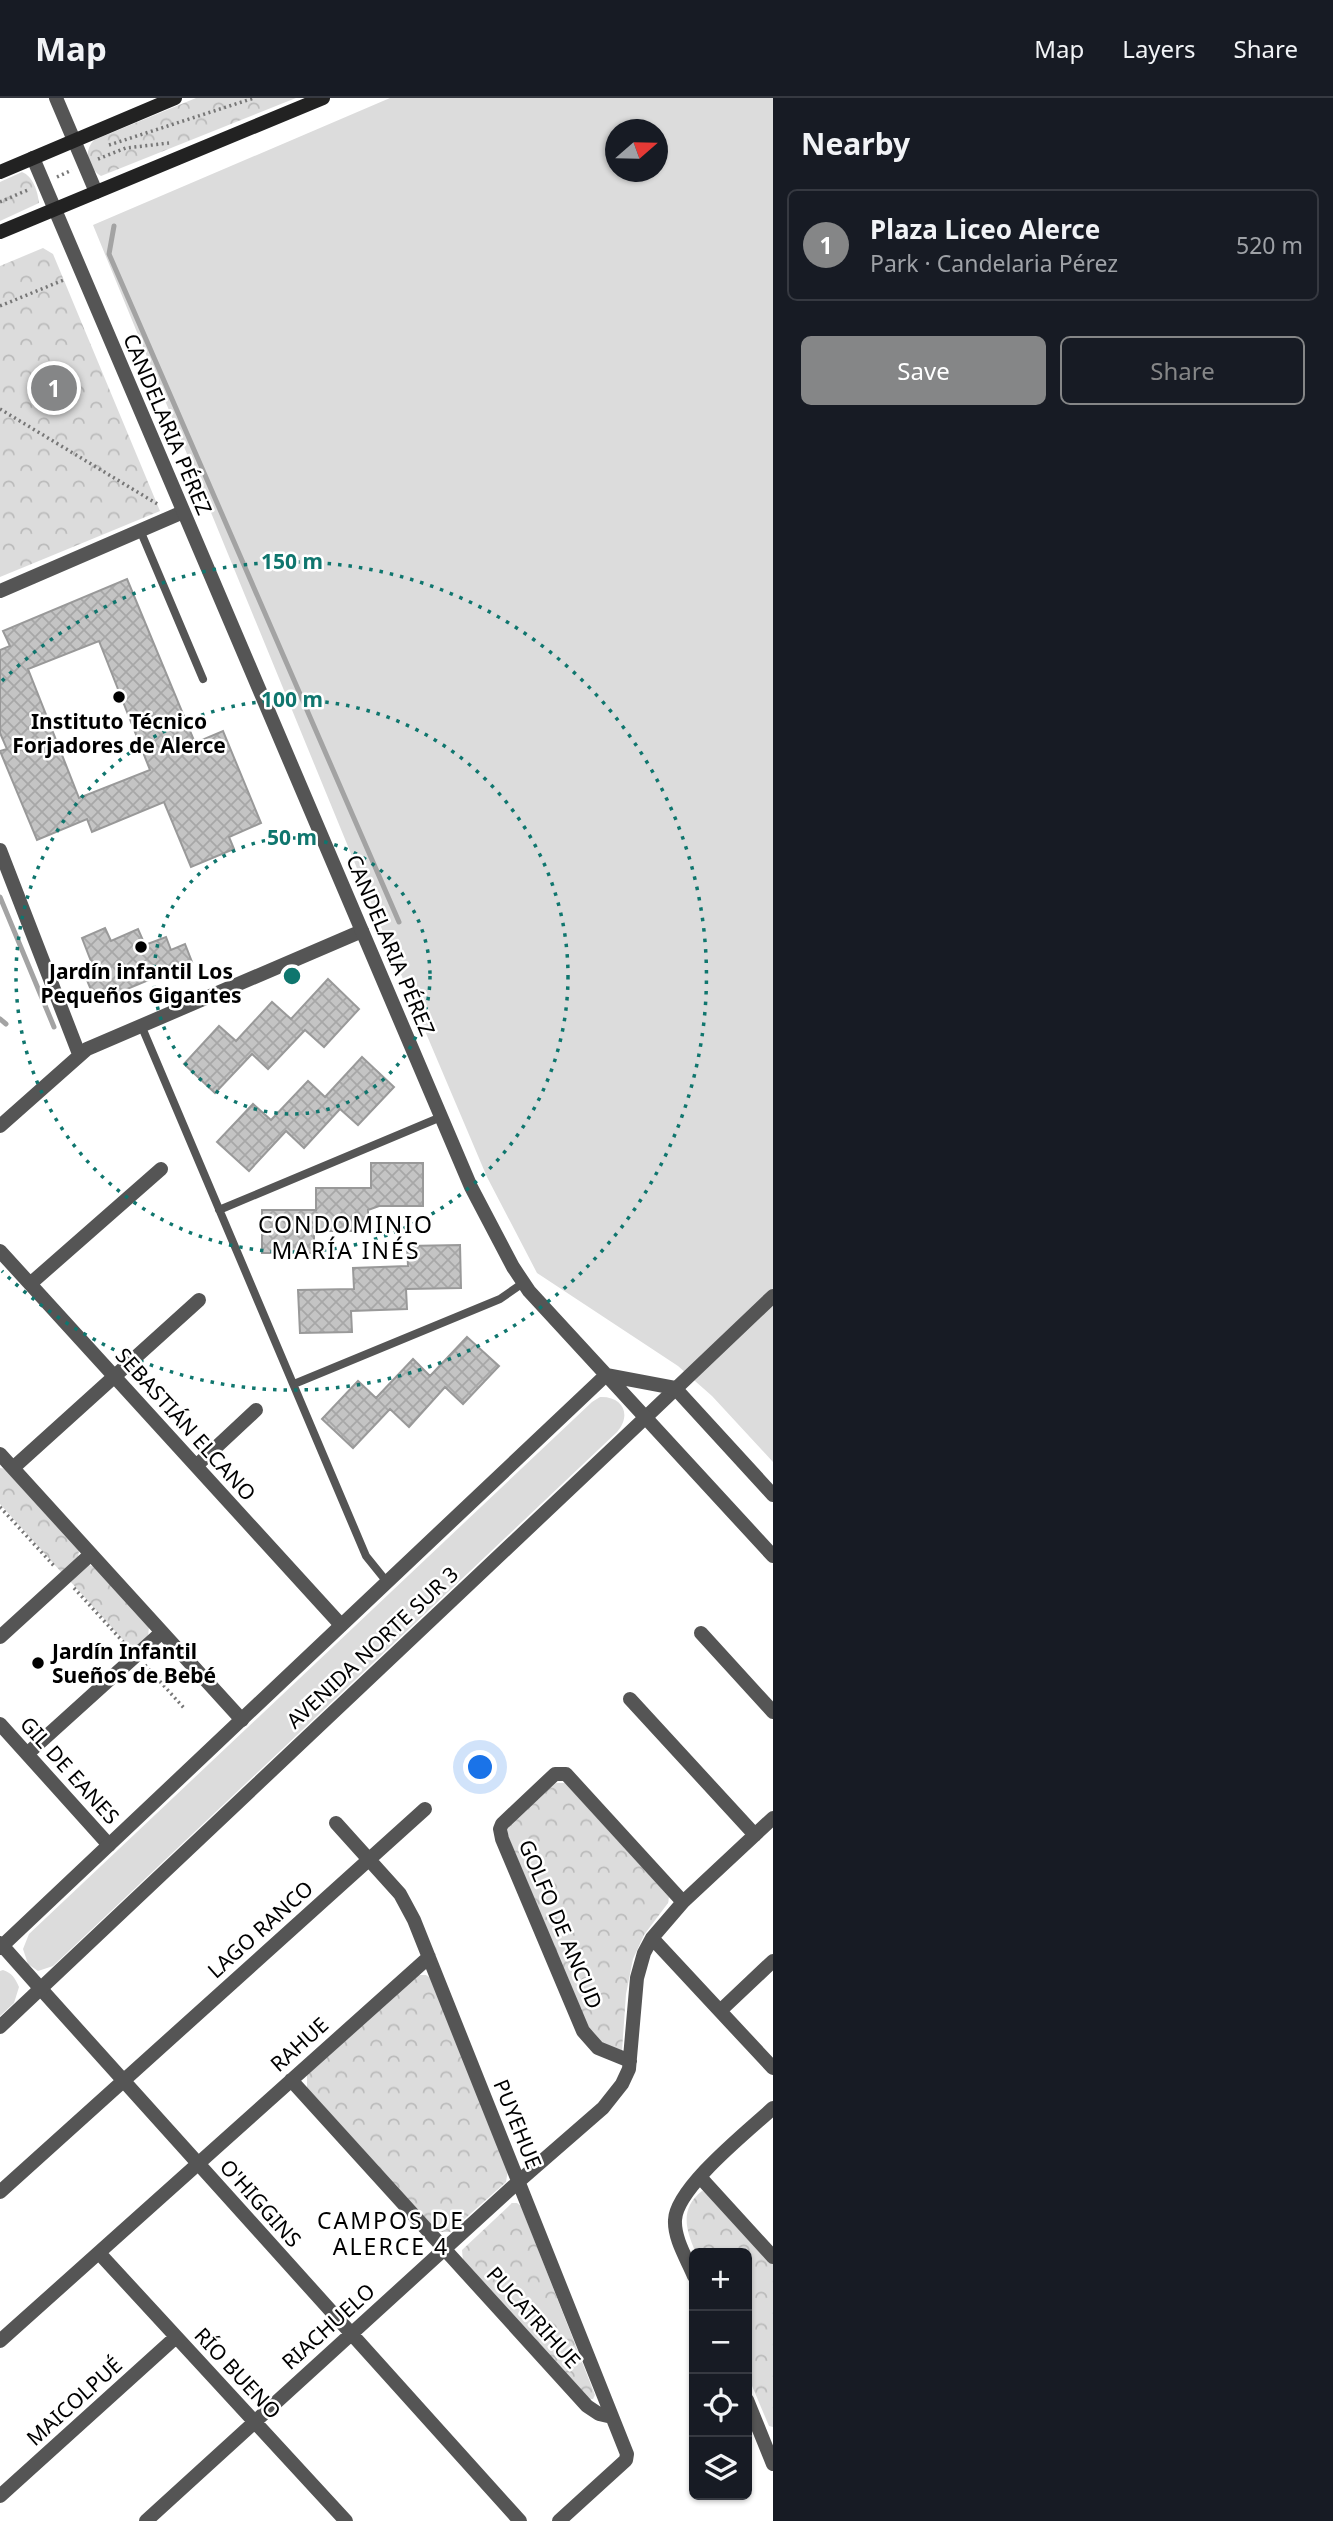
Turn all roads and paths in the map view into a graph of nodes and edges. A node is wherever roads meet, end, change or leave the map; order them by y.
1 (56, 98) edge
2 (175, 98) edge
3 (254, 98) edge
4 (323, 98) edge
5 (74, 140) junction
6 (172, 143) dead end
7 (100, 148) dead end
8 (33, 158) junction
9 (84, 165) junction
10 (0, 172) edge
11 (43, 183) junction
12 (96, 192) junction
13 (0, 202) edge
14 (55, 209) junction
15 (0, 232) edge
16 (66, 279) dead end
17 (0, 306) edge
18 (0, 409) edge
19 (164, 508) dead end
20 (183, 512) junction
21 (140, 530) junction
22 (0, 591) edge
23 (203, 679) dead end
24 (0, 850) edge
25 (362, 931) junction
26 (141, 1025) junction
27 (79, 1054) junction
28 (441, 1116) junction
29 (0, 1126) edge
30 (161, 1169) dead end
31 (219, 1210) junction
32 (0, 1251) edge
33 (523, 1283) junction
34 (30, 1284) junction
35 (773, 1296) edge
36 (199, 1300) dead end
37 (606, 1375) junction
38 (115, 1377) junction
39 (294, 1384) junction
40 (675, 1388) junction
41 (256, 1410) dead end
42 (646, 1417) junction
43 (0, 1454) edge
44 (196, 1466) junction
45 (13, 1468) junction
46 (773, 1495) edge
47 (0, 1507) edge
48 (91, 1554) junction
49 (773, 1556) edge
50 (65, 1578) junction
51 (387, 1582) junction
52 (341, 1625) junction
53 (162, 1632) junction
54 (702, 1633) dead end
55 (0, 1637) edge
56 (136, 1656) junction
57 (630, 1699) dead end
58 (184, 1708) dead end
59 (773, 1712) edge
60 (242, 1720) junction
61 (0, 1724) edge
62 (27, 1754) junction
63 (425, 1809) dead end
64 (773, 1818) edge
65 (337, 1823) dead end
66 (755, 1835) junction
67 (109, 1845) junction
68 (369, 1859) junction
69 (683, 1902) junction
70 (652, 1938) junction
71 (1, 1946) edge
72 (429, 1957) junction
73 (773, 1961) edge
74 (41, 1989) junction
75 (720, 2011) junction
76 (0, 2028) edge
77 (630, 2061) junction
78 (773, 2068) edge
79 (123, 2080) junction
80 (291, 2080) junction
81 (773, 2108) edge
82 (198, 2163) junction
83 (700, 2177) junction
84 (518, 2182) junction
85 (0, 2192) edge
86 (444, 2249) junction
87 (99, 2253) junction
88 (773, 2257) edge
89 (689, 2264) edge
90 (351, 2334) junction
91 (176, 2337) junction
92 (0, 2341) edge
93 (752, 2410) edge
94 (612, 2417) junction
95 (254, 2422) junction
96 (770, 2444) edge
97 (773, 2464) edge
98 (0, 2496) edge
99 (146, 2521) edge
100 (346, 2521) edge
101 (520, 2521) edge
102 (559, 2521) edge

1 - 5 street
2 - 5 main road
3 - 7 path
4 - 12 main road
5 - 8 main road
5 - 9 street
6 - 9 path
8 - 10 main road
8 - 11 street, CANDELARIA PÉREZ
9 - 11 path
9 - 12 street
11 - 13 path
11 - 14 street, CANDELARIA PÉREZ
12 - 14 main road
14 - 15 main road
14 - 20 street, CANDELARIA PÉREZ
16 - 17 path
18 - 19 path
20 - 21 street
20 - 25 street, CANDELARIA PÉREZ
21 - 22 street
21 - 23 lane
24 - 27 street
25 - 26 street
25 - 28 street, CANDELARIA PÉREZ
26 - 27 street
26 - 31 lane
27 - 29 street
28 - 31 lane
28 - 33 street, CANDELARIA PÉREZ
30 - 34 street
31 - 39 lane
32 - 34 street, SEBASTIÁN ELCANO
33 - 37 street, CANDELARIA PÉREZ
33 - 39 lane
34 - 38 street, SEBASTIÁN ELCANO
35 - 40 street, AVENIDA NORTE SUR 3
36 - 38 street
37 - 40 street
37 - 42 street, CANDELARIA PÉREZ
37 - 51 street, AVENIDA NORTE SUR 3
38 - 44 street, SEBASTIÁN ELCANO
38 - 45 street
39 - 51 lane
40 - 42 street, AVENIDA NORTE SUR 3
40 - 46 street
41 - 44 street
42 - 49 street, CANDELARIA PÉREZ
42 - 74 street, AVENIDA NORTE SUR 3
43 - 45 street
44 - 52 street, SEBASTIÁN ELCANO
45 - 48 street
47 - 50 path
48 - 50 street
48 - 53 street
50 - 55 street
50 - 56 path
51 - 52 street, AVENIDA NORTE SUR 3
52 - 60 street, AVENIDA NORTE SUR 3
53 - 56 street
53 - 60 street
54 - 59 street
56 - 58 path
56 - 62 street
57 - 66 street
60 - 67 street, AVENIDA NORTE SUR 3
61 - 62 street, GIL DE EANES
62 - 67 street, GIL DE EANES
63 - 68 street, LAGO RANCO
64 - 66 street
65 - 68 street, PUYEHUE
66 - 69 street
67 - 71 street, AVENIDA NORTE SUR 3
68 - 72 street, PUYEHUE
68 - 79 street, LAGO RANCO
69 - 70 street
69 - 77 street, GOLFO DE ANCUD
70 - 75 street
70 - 77 street
71 - 74 street, O'HIGGINS
72 - 80 street, RAHUE
72 - 84 street, PUYEHUE
73 - 75 street
74 - 76 street, AVENIDA NORTE SUR 3
74 - 79 street, O'HIGGINS
75 - 78 street
77 - 84 street, RIACHUELO
79 - 82 street, O'HIGGINS
79 - 85 street, LAGO RANCO
80 - 82 street, RAHUE
80 - 86 street, PUCATRIHUE
81 - 83 street
82 - 87 street, RAHUE
82 - 90 street, O'HIGGINS
83 - 88 street
83 - 89 street
84 - 86 street, RIACHUELO
84 - 94 street, PUYEHUE
86 - 90 street, RIACHUELO
86 - 94 street, PUCATRIHUE
87 - 91 street, RÍO BUENO
87 - 92 street, RAHUE
90 - 95 street, RIACHUELO
90 - 101 street, O'HIGGINS
91 - 95 street, RÍO BUENO
91 - 98 street, MAICOLPUÉ
93 - 96 street
94 - 102 street, PUYEHUE
95 - 99 street, RIACHUELO
95 - 100 street, RÍO BUENO
96 - 97 street

